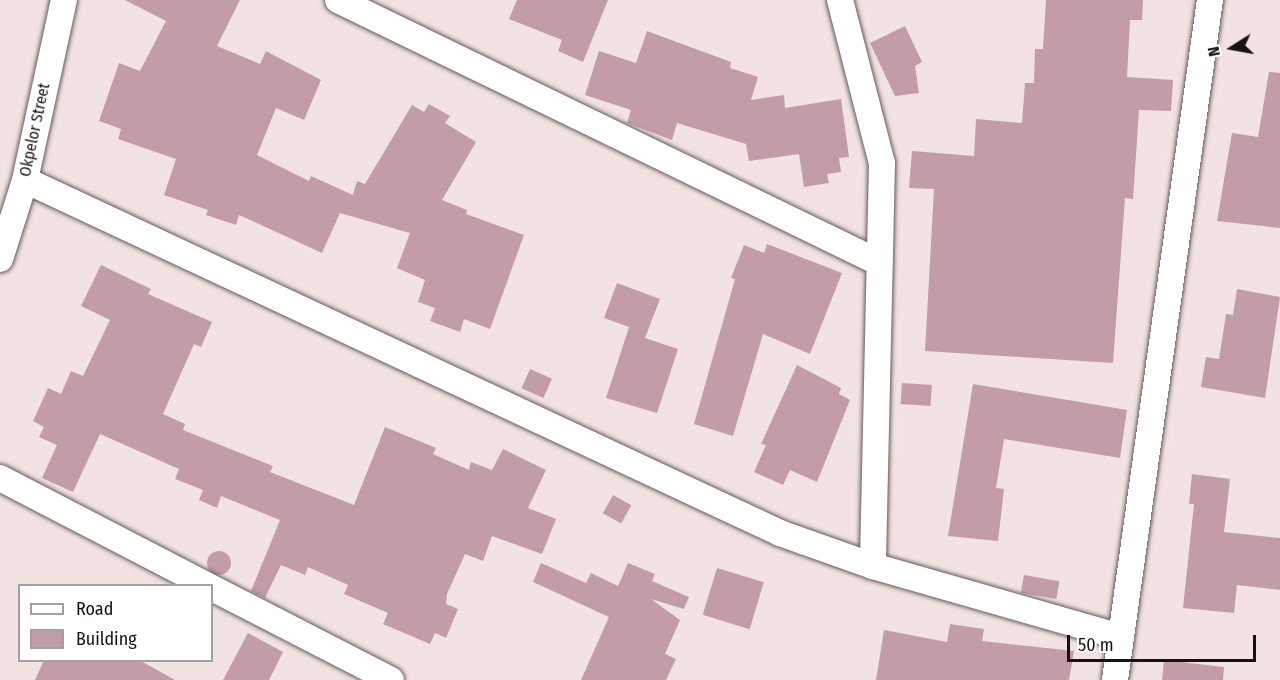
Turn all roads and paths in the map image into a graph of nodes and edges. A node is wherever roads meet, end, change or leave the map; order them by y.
1 (64, 0) edge
2 (338, 0) edge
3 (840, 0) edge
4 (1210, 0) edge
5 (25, 180) junction
6 (0, 259) edge
7 (880, 263) junction
8 (0, 478) edge
9 (873, 566) junction
10 (206, 584) edge
11 (213, 588) edge
12 (1121, 638) junction
13 (391, 680) edge
14 (1115, 680) edge

1 - 5 street, Okpelor Street
2 - 7 street
3 - 7 street
4 - 12 street
5 - 6 street, Okpelor Street
5 - 9 street
7 - 9 street
8 - 10 street
9 - 12 street
11 - 13 street
12 - 14 street

